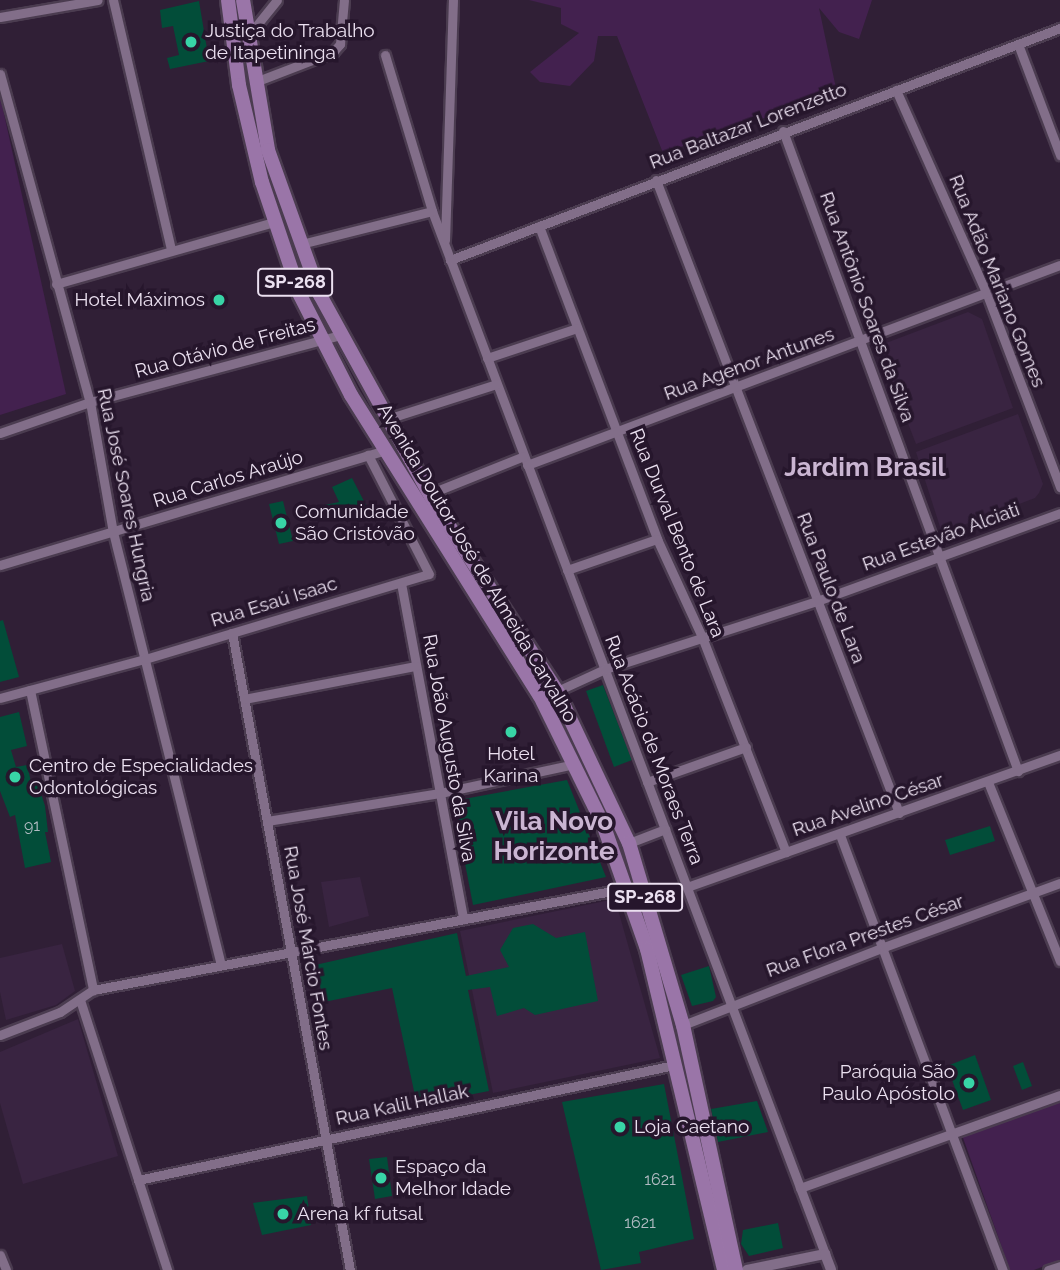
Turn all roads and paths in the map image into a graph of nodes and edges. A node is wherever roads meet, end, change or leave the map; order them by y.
1 (98, 0) edge
2 (113, 0) edge
3 (228, 0) edge
4 (243, 0) edge
5 (277, 0) edge
6 (344, 0) edge
7 (453, 0) edge
8 (0, 17) edge
9 (1060, 28) edge
10 (247, 38) junction
11 (1018, 44) junction
12 (385, 55) dead end
13 (0, 75) edge
14 (255, 82) junction
15 (896, 90) junction
16 (783, 131) junction
17 (1060, 155) edge
18 (656, 180) junction
19 (432, 212) junction
20 (274, 222) junction
21 (539, 226) junction
22 (445, 241) junction
23 (301, 244) junction
24 (171, 250) junction
25 (450, 260) junction
26 (1060, 265) edge
27 (56, 284) junction
28 (986, 292) junction
29 (577, 328) junction
30 (340, 335) junction
31 (322, 341) junction
32 (861, 342) junction
33 (487, 358) junction
34 (497, 384) junction
35 (735, 387) junction
36 (90, 402) junction
37 (387, 419) junction
38 (616, 431) junction
39 (0, 433) edge
40 (386, 450) junction
41 (369, 455) junction
42 (526, 461) junction
43 (1060, 487) edge
44 (429, 494) junction
45 (1060, 513) edge
46 (113, 532) junction
47 (657, 539) junction
48 (940, 556) junction
49 (0, 565) edge
50 (567, 570) junction
51 (401, 583) junction
52 (817, 601) junction
53 (232, 633) junction
54 (702, 637) junction
55 (145, 659) junction
56 (416, 666) junction
57 (604, 669) junction
58 (30, 690) junction
59 (557, 691) junction
60 (0, 698) edge
61 (244, 698) junction
62 (746, 747) junction
63 (1060, 755) edge
64 (574, 764) junction
65 (1018, 771) junction
66 (647, 782) junction
67 (988, 782) junction
68 (440, 793) junction
69 (899, 813) junction
70 (267, 821) junction
71 (665, 829) junction
72 (840, 835) junction
73 (629, 843) junction
74 (786, 852) junction
75 (1060, 883) edge
76 (687, 887) junction
77 (627, 888) junction
78 (1033, 892) junction
79 (463, 919) junction
80 (884, 947) junction
81 (291, 952) junction
82 (1060, 961) edge
83 (221, 965) junction
84 (93, 990) junction
85 (80, 1000) junction
86 (731, 1005) junction
87 (683, 1025) junction
88 (0, 1035) edge
89 (674, 1065) junction
90 (1060, 1095) edge
91 (954, 1133) junction
92 (326, 1140) junction
93 (138, 1180) junction
94 (800, 1188) junction
95 (825, 1254) junction
96 (0, 1255) edge
97 (1060, 1266) edge
98 (6, 1270) edge
99 (166, 1270) edge
100 (350, 1270) edge
101 (724, 1270) edge
102 (736, 1270) edge
103 (747, 1270) edge
104 (831, 1270) edge
105 (1003, 1270) edge
106 (1048, 1270) edge

1 - 8 street
2 - 24 street
3 - 20 main road, Avenida Doutor José de Almeida Carvalho / SP-268
4 - 10 main road, Avenida Doutor José de Almeida Carvalho / SP-268
5 - 10 street
6 - 14 street
7 - 22 street, Rua Acácio de Moraes Terra
9 - 11 street, Rua Baltazar Lorenzetto
10 - 14 main road, Avenida Doutor José de Almeida Carvalho / SP-268
11 - 15 street, Rua Baltazar Lorenzetto
11 - 17 street
12 - 19 street, Rua Acácio de Moraes Terra
13 - 27 street, Rua José Soares Hungria
14 - 23 main road, Avenida Doutor José de Almeida Carvalho / SP-268
15 - 16 street, Rua Baltazar Lorenzetto
15 - 28 street, Rua Adão Mariano Gomes
16 - 18 street, Rua Baltazar Lorenzetto
16 - 32 street, Rua Antônio Soares da Silva
18 - 21 street, Rua Baltazar Lorenzetto
18 - 35 street, Rua Paulo de Lara
19 - 22 street, Rua Acácio de Moraes Terra
19 - 23 street
20 - 24 street
20 - 31 main road, Avenida Doutor José de Almeida Carvalho / SP-268
21 - 25 street, Rua Baltazar Lorenzetto
21 - 29 street, Rua Durval Bento de Lara
22 - 25 street, Rua Acácio de Moraes Terra
23 - 30 main road, Avenida Doutor José de Almeida Carvalho / SP-268
24 - 27 street
25 - 33 street, Rua Acácio de Moraes Terra
26 - 28 street, Rua Agenor Antunes
27 - 36 street, Rua José Soares Hungria
28 - 32 street, Rua Agenor Antunes
28 - 43 street, Rua Adão Mariano Gomes
29 - 33 street
29 - 38 street, Rua Durval Bento de Lara
30 - 31 street, Rua Otávio de Freitas
30 - 37 main road, Avenida Doutor José de Almeida Carvalho / SP-268
31 - 36 street, Rua Otávio de Freitas
31 - 40 main road, Avenida Doutor José de Almeida Carvalho / SP-268
32 - 35 street, Rua Agenor Antunes
32 - 48 street, Rua Antônio Soares da Silva
33 - 34 street, Rua Acácio de Moraes Terra
34 - 37 street
34 - 42 street, Rua Acácio de Moraes Terra
35 - 38 street, Rua Agenor Antunes
35 - 52 street, Rua Paulo de Lara
36 - 39 street, Rua Otávio de Freitas
36 - 46 street, Rua José Soares Hungria
37 - 44 main road, Avenida Doutor José de Almeida Carvalho / SP-268
38 - 42 street, Rua Agenor Antunes
38 - 47 street, Rua Durval Bento de Lara
40 - 41 street, Rua Carlos Araújo
40 - 64 main road, Avenida Doutor José de Almeida Carvalho / SP-268
41 - 46 street, Rua Carlos Araújo
41 - 51 street, Rua Esaú Isaac
42 - 44 street, Rua Agenor Antunes
42 - 50 street, Rua Acácio de Moraes Terra
44 - 59 main road, Avenida Doutor José de Almeida Carvalho / SP-268
45 - 48 street, Rua Estevão Alciati
46 - 49 street, Rua Carlos Araújo
46 - 55 street, Rua José Soares Hungria
47 - 50 street
47 - 54 street, Rua Durval Bento de Lara
48 - 52 street, Rua Estevão Alciati
48 - 65 street, Rua Antônio Soares da Silva
50 - 57 street, Rua Acácio de Moraes Terra
51 - 53 street, Rua Esaú Isaac
51 - 56 street, Rua João Augusto da Silva
52 - 54 street, Rua Estevão Alciati
52 - 69 street, Rua Paulo de Lara
53 - 55 street, Rua Esaú Isaac
53 - 61 street, Rua José Márcio Fontes
54 - 57 street, Rua Estevão Alciati
54 - 62 street, Rua Durval Bento de Lara
55 - 58 street, Rua Esaú Isaac
55 - 83 street, Rua José Soares Hungria
56 - 61 street
56 - 68 street, Rua João Augusto da Silva
57 - 59 street, Rua Estevão Alciati
57 - 66 street, Rua Acácio de Moraes Terra
58 - 60 street, Rua Esaú Isaac
58 - 84 street
59 - 73 main road, Avenida Doutor José de Almeida Carvalho / SP-268
61 - 70 street, Rua José Márcio Fontes
62 - 66 street
62 - 74 street, Rua Durval Bento de Lara
63 - 65 street, Rua Avelino César
64 - 68 street
64 - 77 main road, Avenida Doutor José de Almeida Carvalho / SP-268
65 - 67 street, Rua Avelino César
66 - 71 street, Rua Acácio de Moraes Terra
67 - 69 street, Rua Avelino César
67 - 78 street
68 - 70 street
68 - 79 street, Rua João Augusto da Silva
69 - 72 street, Rua Avelino César
70 - 81 street, Rua José Márcio Fontes
71 - 73 street
71 - 76 street, Rua Acácio de Moraes Terra
72 - 74 street, Rua Avelino César
72 - 80 street
73 - 87 main road, Avenida Doutor José de Almeida Carvalho / SP-268
74 - 76 street, Rua Avelino César
75 - 78 street, Rua Flora Prestes César
76 - 86 street, Rua Acácio de Moraes Terra
77 - 79 street
77 - 89 main road, Avenida Doutor José de Almeida Carvalho / SP-268
78 - 80 street, Rua Flora Prestes César
78 - 82 street
79 - 81 street
80 - 86 street, Rua Flora Prestes César
80 - 91 street
81 - 83 street
81 - 92 street, Rua José Márcio Fontes
83 - 84 street
84 - 85 street
85 - 88 street
85 - 93 street
86 - 87 street, Rua Flora Prestes César
86 - 94 street, Rua Acácio de Moraes Terra
87 - 102 main road, Avenida Doutor José de Almeida Carvalho / SP-268
89 - 92 street, Rua Kalil Hallak
89 - 101 main road, Avenida Doutor José de Almeida Carvalho / SP-268
90 - 91 street
91 - 94 street
91 - 105 street
92 - 93 street, Rua Kalil Hallak
92 - 100 street, Rua José Márcio Fontes
93 - 99 street
94 - 95 street, Rua Acácio de Moraes Terra
95 - 103 street
95 - 104 street, Rua Acácio de Moraes Terra
96 - 98 street
97 - 106 street

